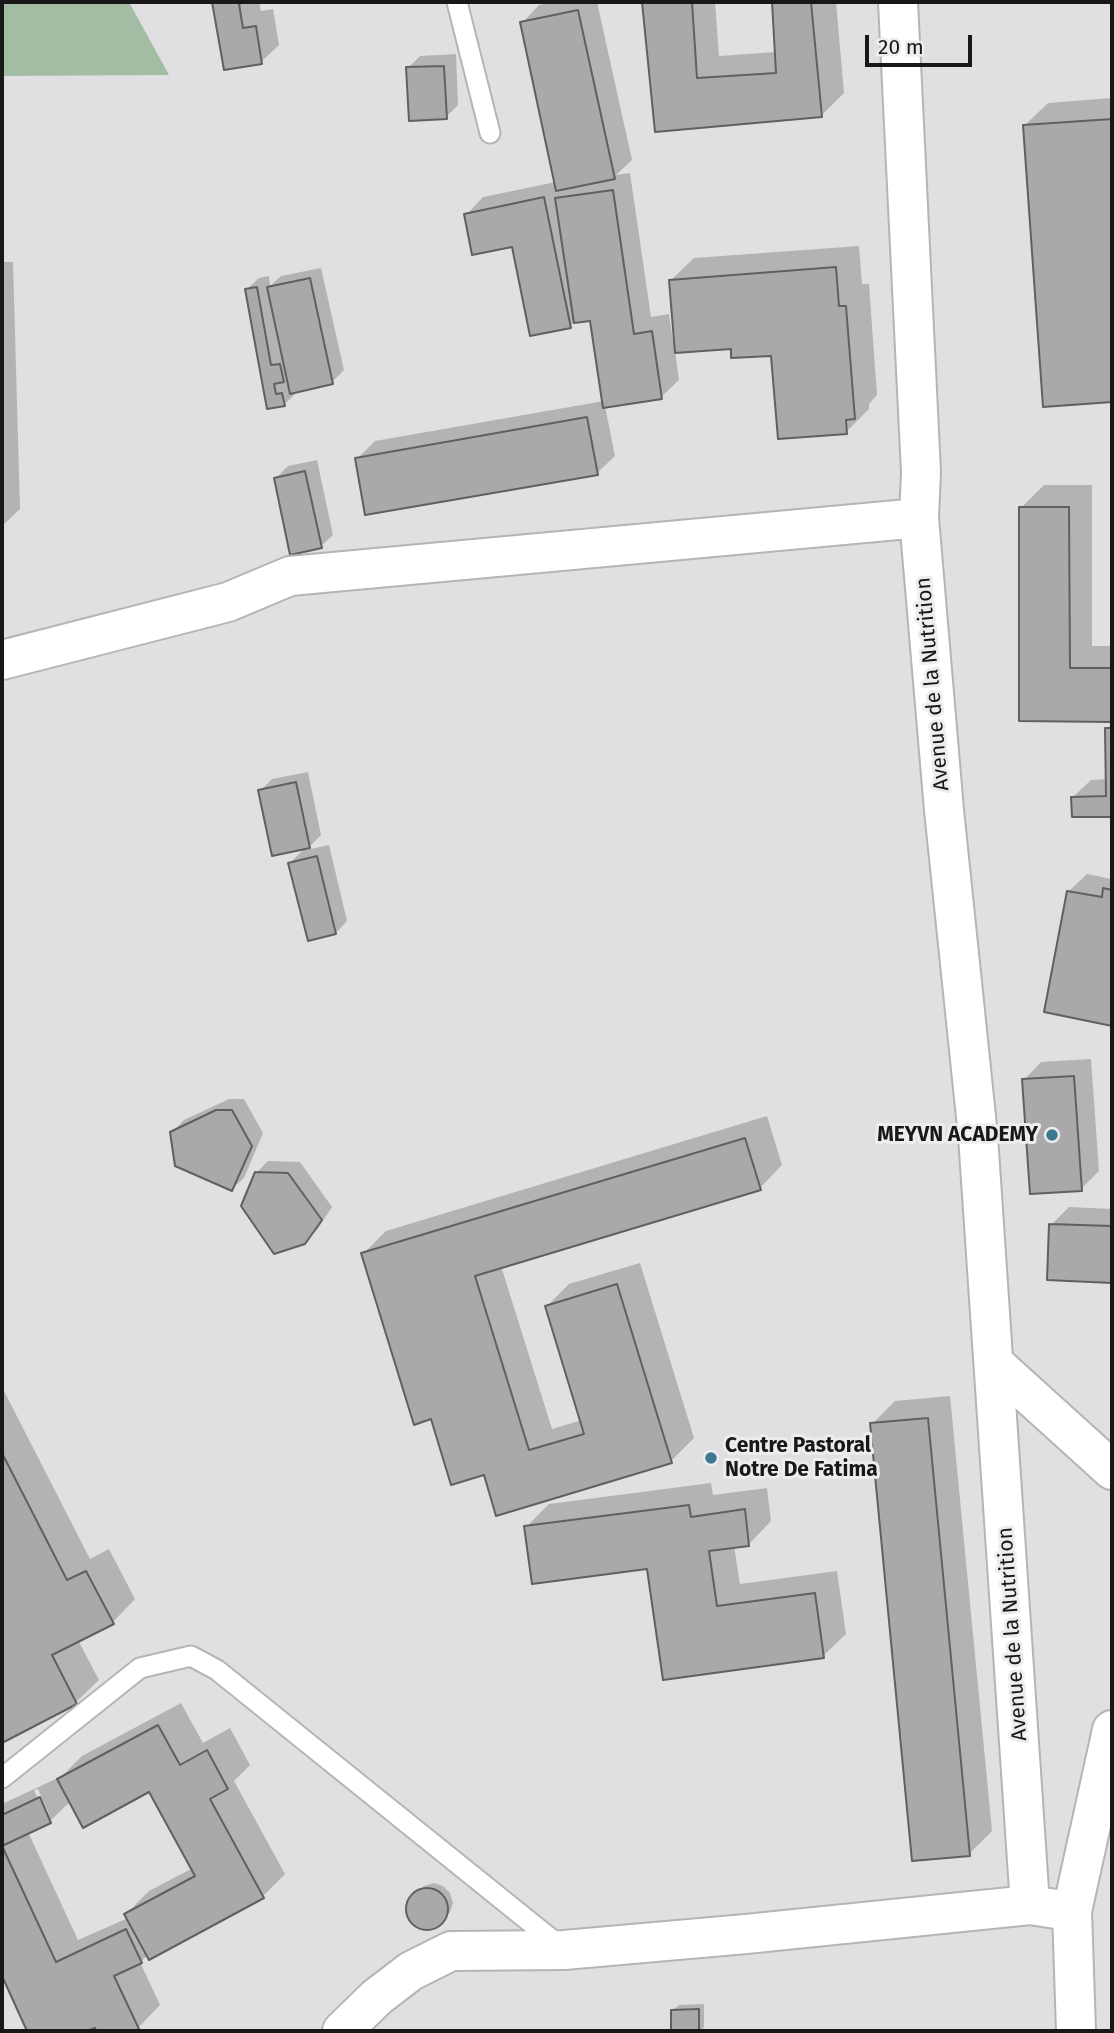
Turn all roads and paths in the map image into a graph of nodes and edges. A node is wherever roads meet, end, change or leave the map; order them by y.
1 (457, 2) edge
2 (898, 2) edge
3 (490, 133) dead end
4 (919, 518) junction
5 (2, 660) edge
6 (995, 1364) junction
7 (1112, 1470) edge
8 (1112, 1730) edge
9 (2, 1778) edge
10 (1030, 1905) junction
11 (1072, 1911) junction
12 (564, 1950) junction
13 (342, 2031) edge
14 (1076, 2031) edge

1 - 3 lane
2 - 4 street, Avenue de la Nutrition
4 - 5 street
4 - 6 street, Avenue de la Nutrition
6 - 7 street
6 - 10 street, Avenue de la Nutrition
8 - 11 street
9 - 12 lane
10 - 11 street
10 - 12 street
11 - 14 street
12 - 13 street

